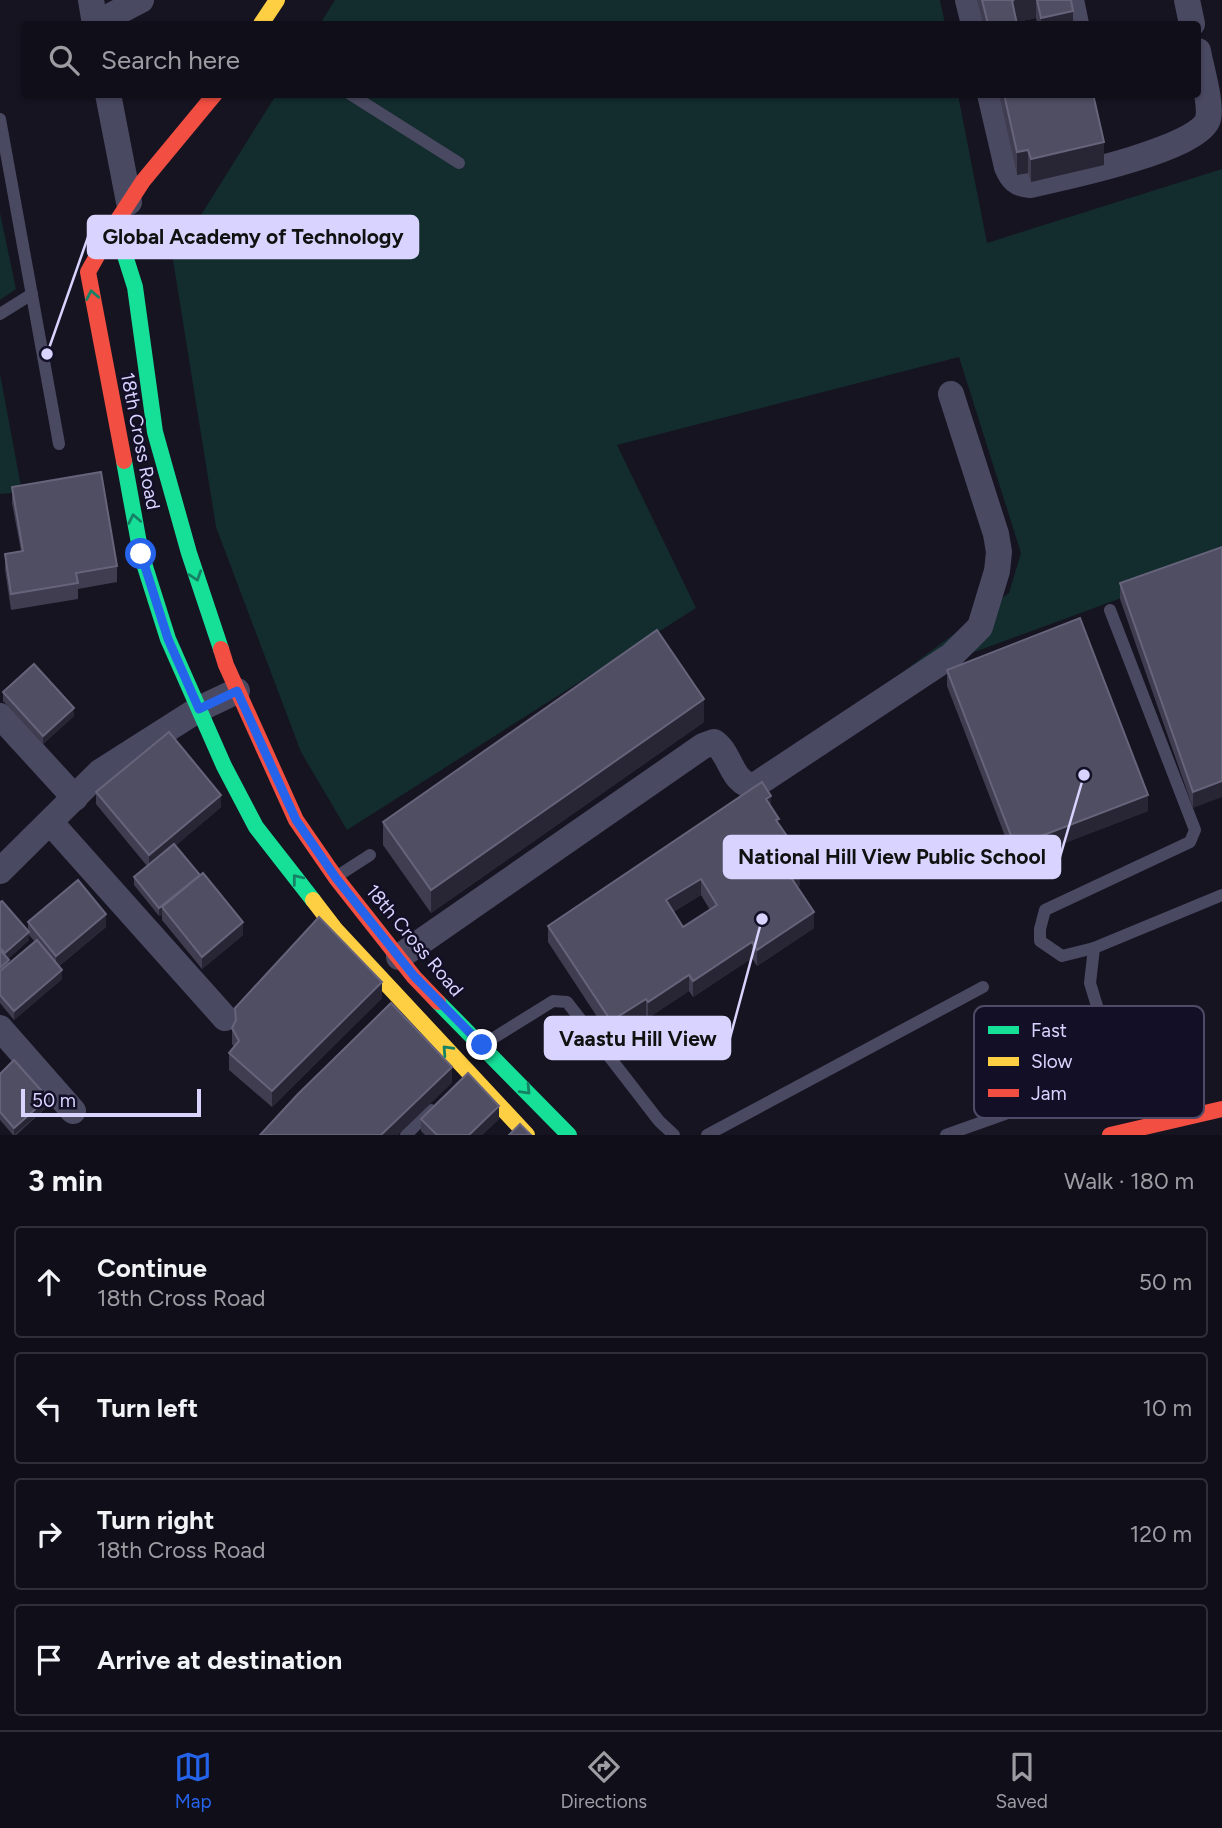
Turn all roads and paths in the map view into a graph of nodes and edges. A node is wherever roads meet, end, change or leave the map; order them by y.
1 (91, 0) edge
2 (141, 0) edge
3 (276, 0) edge
4 (968, 0) edge
5 (1071, 0) edge
6 (1187, 0) edge
7 (94, 21) edge
8 (101, 21) edge
9 (263, 21) edge
10 (973, 21) edge
11 (1075, 21) edge
12 (1191, 21) edge
13 (1201, 67) edge
14 (108, 98) edge
15 (212, 98) edge
16 (356, 98) edge
17 (991, 98) edge
18 (0, 119) edge
19 (459, 163) dead end
20 (122, 213) junction
21 (32, 294) junction
22 (0, 314) edge
23 (951, 394) dead end
24 (59, 444) dead end
25 (1110, 610) dead end
26 (237, 691) junction
27 (199, 709) junction
28 (0, 716) edge
29 (75, 798) junction
30 (50, 822) junction
31 (370, 855) dead end
32 (0, 871) edge
33 (336, 878) junction
34 (1222, 895) edge
35 (1094, 948) junction
36 (399, 957) junction
37 (983, 988) dead end
38 (1097, 1006) edge
39 (225, 1018) dead end
40 (0, 1028) edge
41 (482, 1045) junction
42 (443, 1098) edge
43 (1222, 1109) edge
44 (73, 1111) dead end
45 (1204, 1114) edge
46 (994, 1118) edge
47 (1190, 1118) edge
48 (514, 1130) edge
49 (1143, 1131) edge
50 (406, 1135) edge
51 (569, 1135) edge
52 (674, 1135) edge
53 (707, 1135) edge
54 (946, 1135) edge
55 (1110, 1135) edge

1 - 7 street
2 - 8 street
3 - 9 street
4 - 10 street
5 - 11 street
6 - 12 street
13 - 17 street
14 - 20 street
15 - 20 street, 18th Cross Road
16 - 19 lane
18 - 21 lane
20 -> 26 street, 18th Cross Road
27 -> 20 street, 18th Cross Road
21 - 22 lane
21 - 24 lane
23 - 36 street
25 - 35 lane
26 - 27 street
26 - 33 street, 18th Cross Road
27 - 29 street
48 -> 27 street, 18th Cross Road
28 - 29 street
29 - 30 street
30 - 32 street
30 - 39 street
31 - 33 lane
33 - 36 street, 18th Cross Road
34 - 35 lane
35 - 38 lane
36 - 41 street, 18th Cross Road
37 - 53 lane
40 - 44 street
41 -> 51 street, 18th Cross Road
41 - 52 lane
42 - 50 lane
43 - 45 street
46 - 54 lane
47 - 49 street
49 - 55 street

